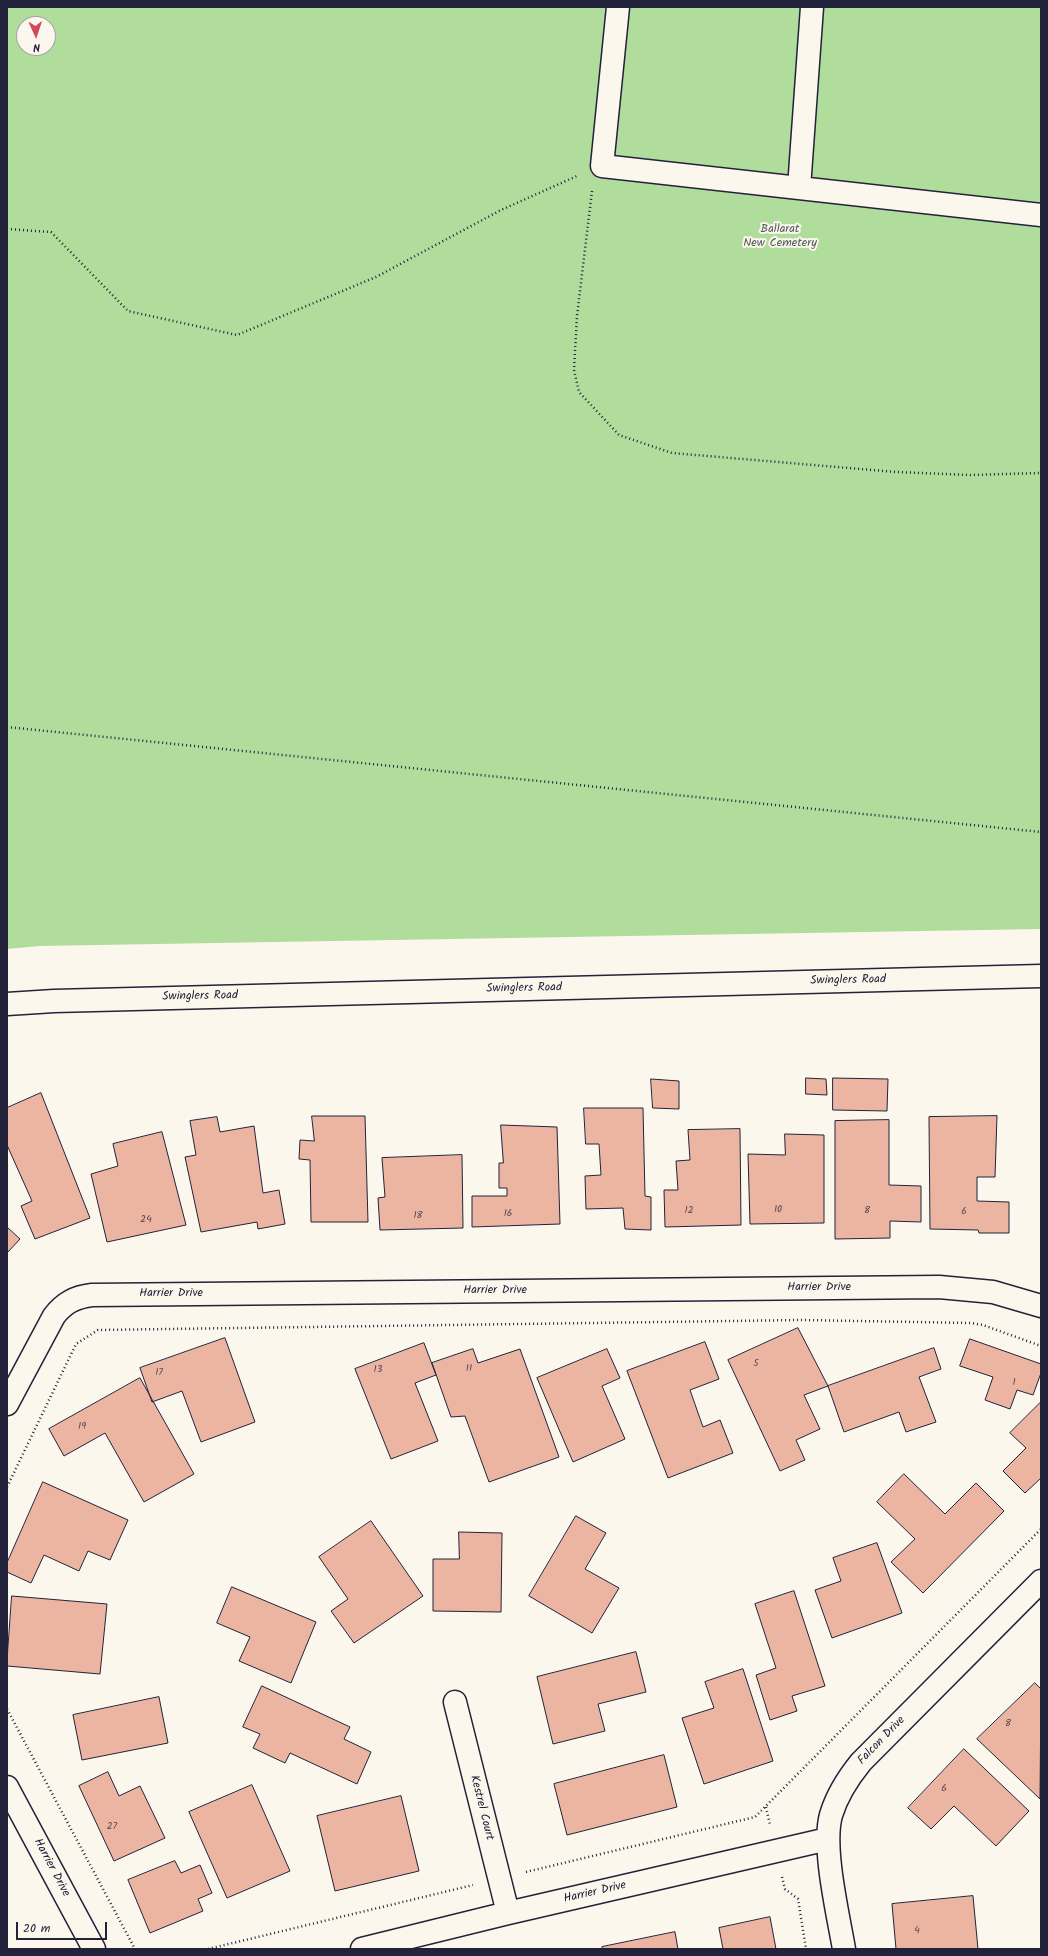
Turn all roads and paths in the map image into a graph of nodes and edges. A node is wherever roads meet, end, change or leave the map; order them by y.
1 (618, 7) edge
2 (812, 7) edge
3 (602, 166) junction
4 (799, 188) junction
5 (1041, 215) edge
6 (7, 230) edge
7 (1041, 473) edge
8 (7, 727) edge
9 (1041, 832) edge
10 (1041, 976) edge
11 (7, 1004) edge
12 (1041, 1306) edge
13 (1041, 1346) edge
14 (7, 1404) edge
15 (7, 1488) edge
16 (1041, 1529) edge
17 (1041, 1581) edge
18 (455, 1702) dead end
19 (7, 1709) edge
20 (7, 1786) edge
21 (828, 1839) junction
22 (498, 1878) junction
23 (508, 1913) junction
24 (94, 1949) edge
25 (135, 1949) edge
26 (208, 1949) edge
27 (362, 1949) edge
28 (844, 1949) edge

1 - 3 street
2 - 4 street
3 - 4 street
3 - 6 path
3 - 7 path
4 - 5 street
8 - 9 path
10 - 11 street, Swinglers Road
12 - 14 street, Harrier Drive
13 - 15 path
16 - 22 path
17 - 21 street, Falcon Drive
18 - 22 street, Kestrel Court
19 - 25 path
20 - 24 street, Harrier Drive
21 - 23 street, Harrier Drive
21 - 28 street, Falcon Drive
22 - 23 street, Kestrel Court
22 - 26 path
23 - 27 street, Harrier Drive

